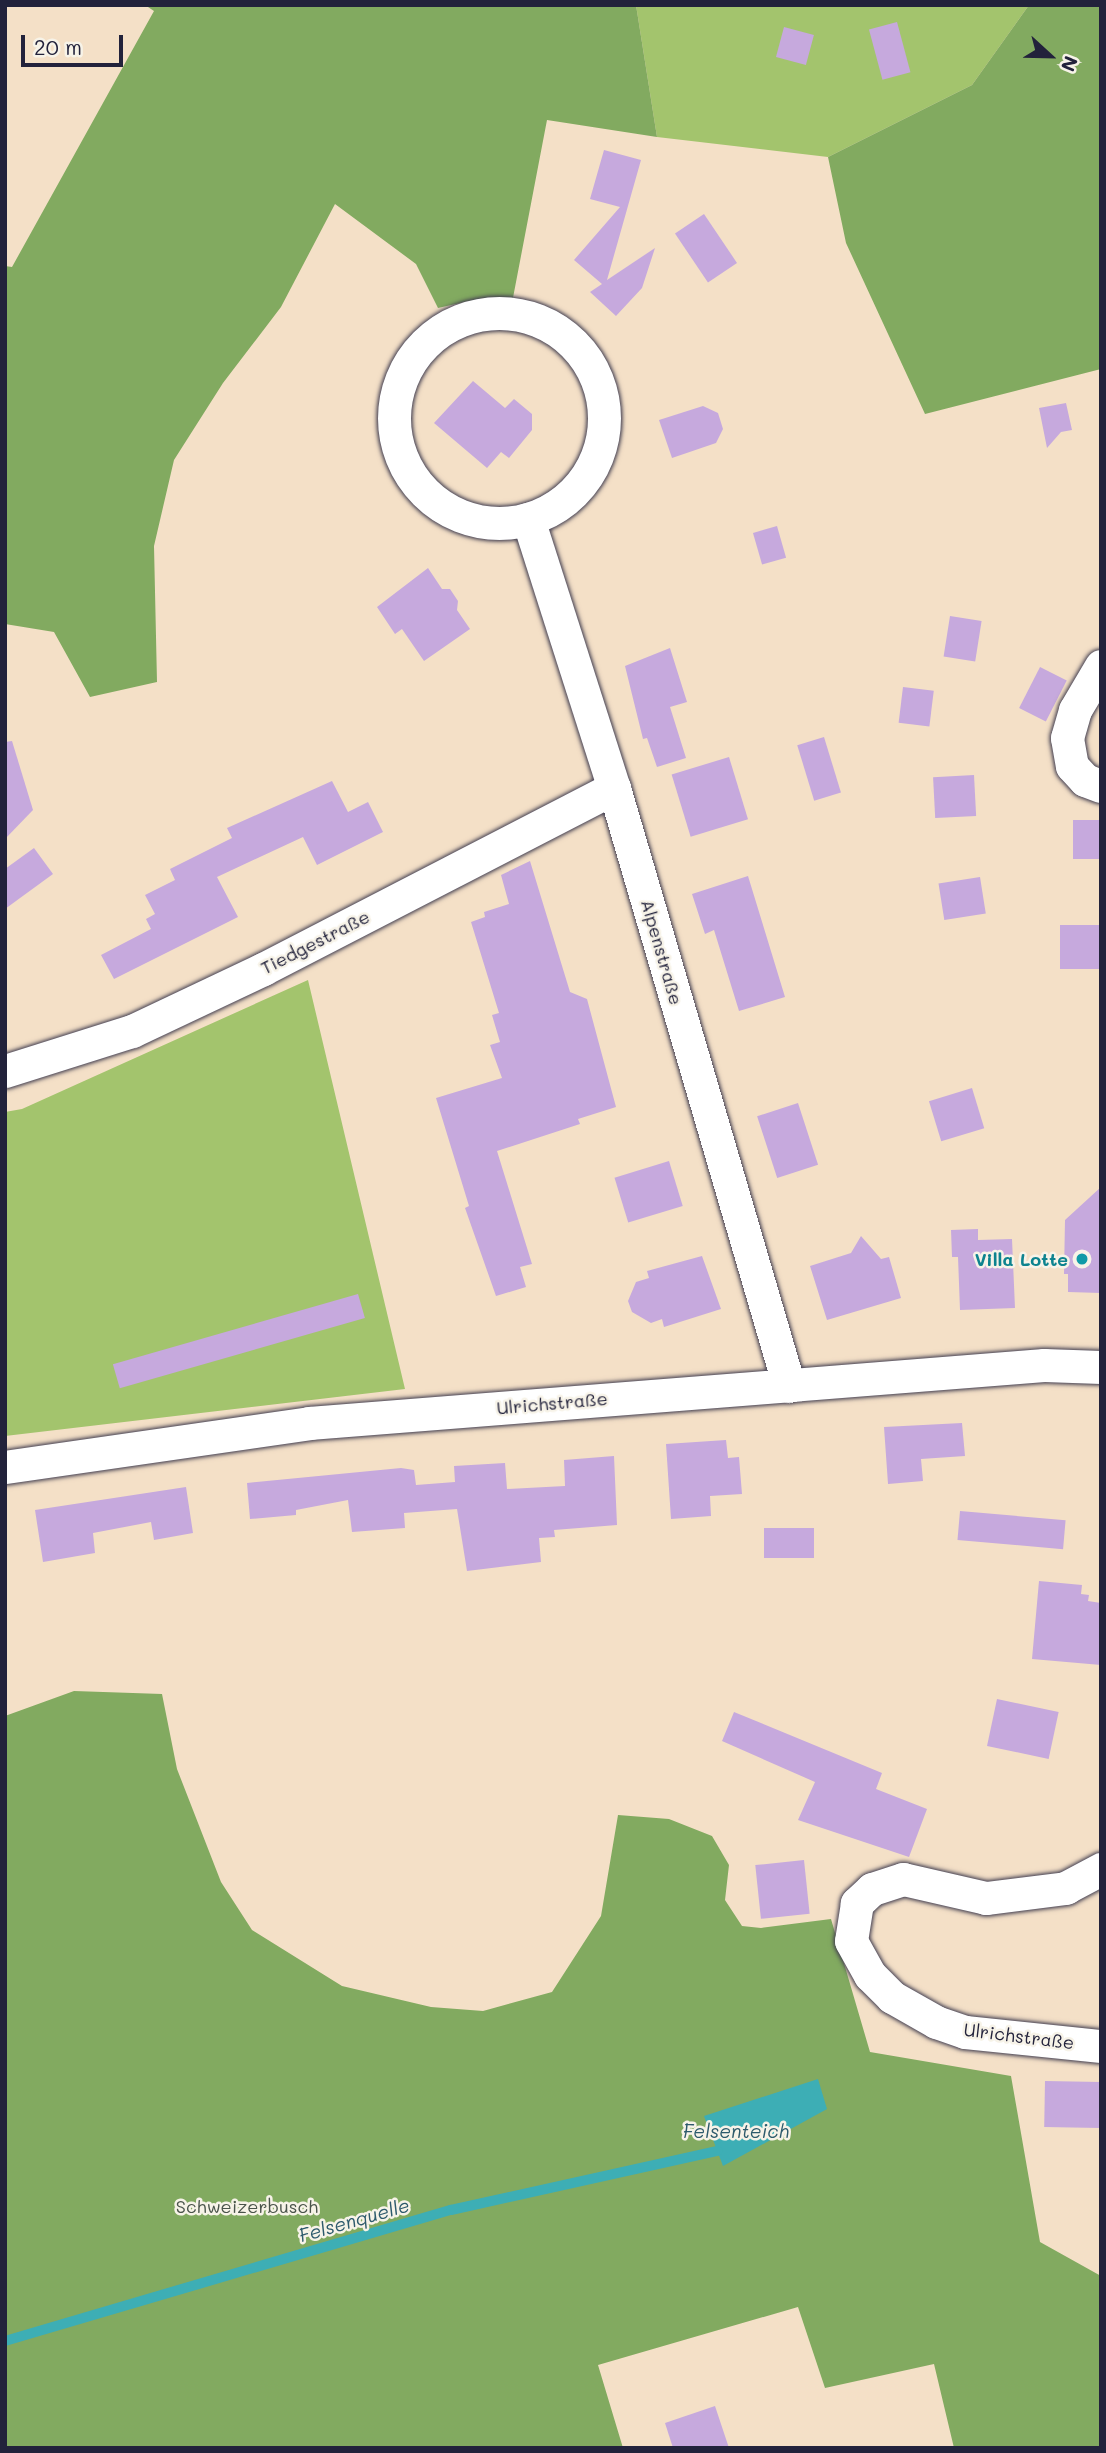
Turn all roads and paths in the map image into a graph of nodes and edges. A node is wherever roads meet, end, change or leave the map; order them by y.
1 (528, 519) junction
2 (1101, 666) edge
3 (1101, 786) edge
4 (614, 788) junction
5 (5, 1071) edge
6 (1101, 1367) edge
7 (789, 1387) junction
8 (5, 1467) edge
9 (1101, 1869) edge
10 (1101, 2046) edge

1 - 1 street
1 - 4 street, Alpenstraße
2 - 3 street
4 - 5 street, Tiedgestraße
4 - 7 street, Alpenstraße
6 - 7 street, Ulrichstraße
7 - 8 street, Ulrichstraße
9 - 10 street, Ulrichstraße

